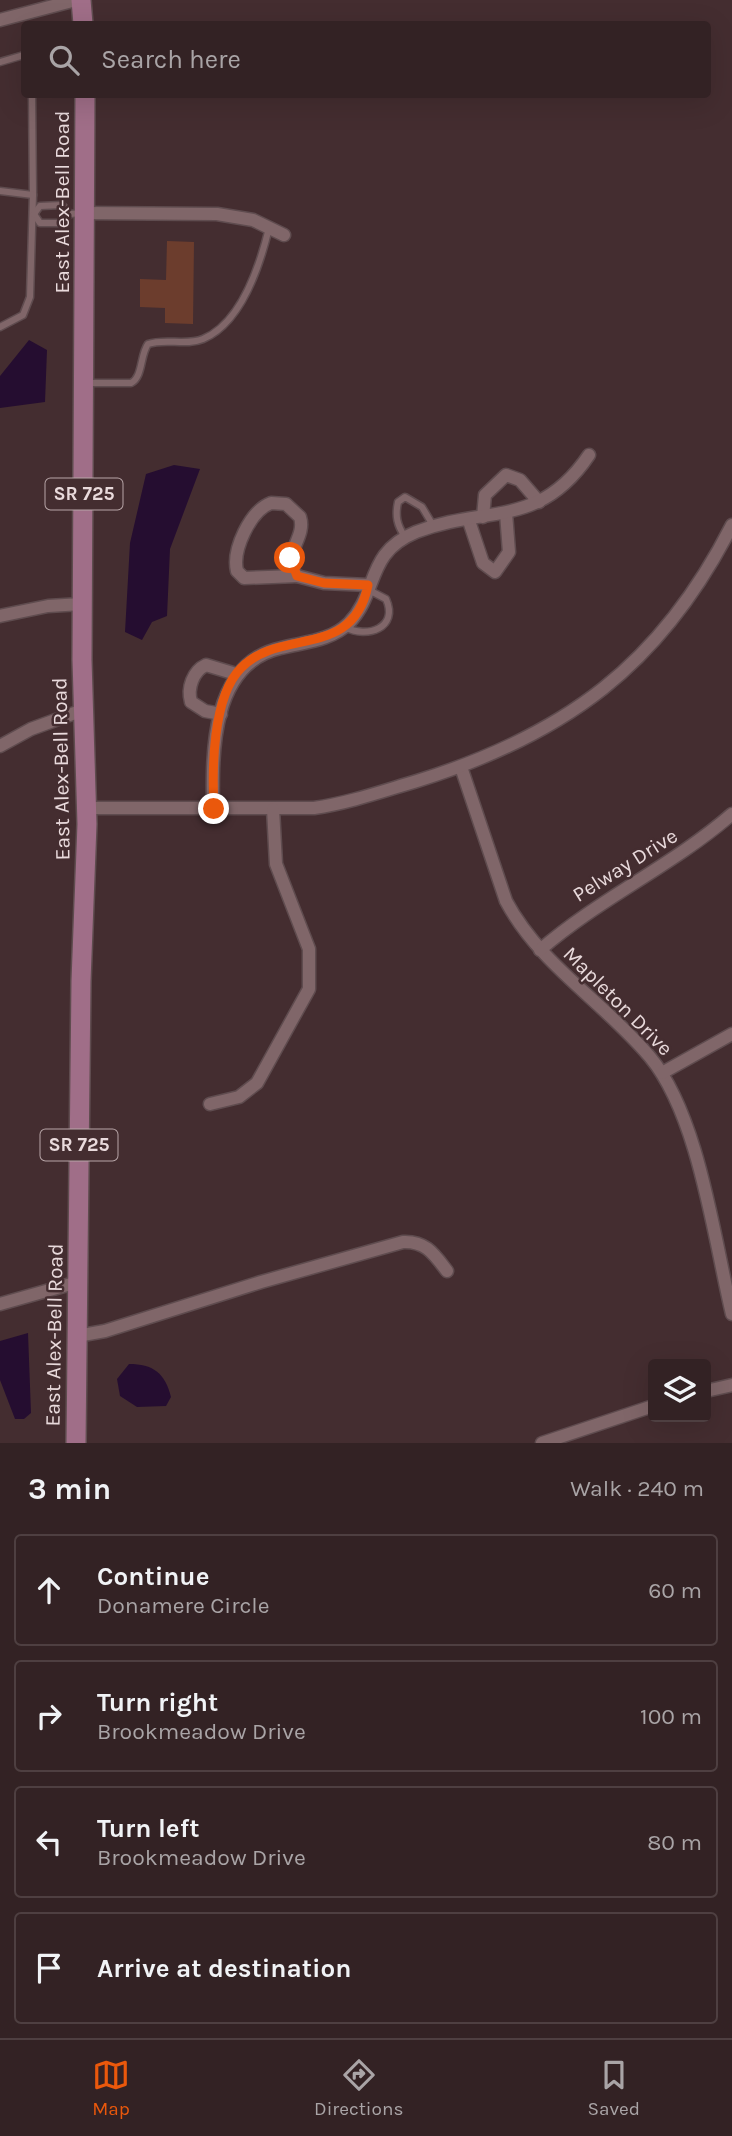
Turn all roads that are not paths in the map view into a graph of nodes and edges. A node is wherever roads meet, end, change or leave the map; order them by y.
1 (78, 0) edge
2 (0, 20) edge
3 (82, 21) edge
4 (21, 56) edge
5 (0, 62) edge
6 (32, 98) edge
7 (85, 98) edge
8 (0, 191) edge
9 (33, 195) junction
10 (33, 213) junction
11 (77, 214) junction
12 (269, 228) junction
13 (284, 235) dead end
14 (0, 327) edge
15 (85, 383) junction
16 (589, 455) dead end
17 (539, 502) junction
18 (506, 513) junction
19 (482, 517) junction
20 (468, 521) junction
21 (732, 525) edge
22 (434, 527) junction
23 (405, 537) junction
24 (297, 576) junction
25 (368, 587) junction
26 (82, 604) junction
27 (0, 616) edge
28 (345, 627) junction
29 (236, 674) junction
30 (83, 710) junction
31 (221, 715) junction
32 (0, 746) edge
33 (461, 767) junction
34 (86, 808) junction
35 (214, 809) junction
36 (273, 809) junction
37 (732, 814) edge
38 (540, 950) junction
39 (732, 1034) edge
40 (662, 1073) junction
41 (210, 1104) dead end
42 (447, 1271) dead end
43 (78, 1282) junction
44 (0, 1304) edge
45 (732, 1314) edge
46 (77, 1336) junction
47 (732, 1385) edge
48 (711, 1390) edge
49 (648, 1408) edge
50 (76, 1443) edge
51 (542, 1443) edge

1 - 2 street
1 - 3 main road
4 - 5 lane
6 - 9 lane
7 - 11 main road, East Alex-Bell Road / SR 725
8 - 9 lane
9 - 10 lane
10 - 11 lane
10 - 11 lane
10 - 14 lane
11 - 12 street
11 - 15 main road, East Alex-Bell Road / SR 725
12 - 13 street
12 - 15 lane
15 - 26 main road, East Alex-Bell Road / SR 725
16 - 17 street
17 - 18 street
17 - 19 street
18 - 19 street
18 - 20 street
19 - 20 street
20 - 22 street
21 - 33 street
22 - 23 street
22 - 23 lane
23 - 25 street
24 - 24 street
24 - 25 street
25 - 28 street
25 - 28 lane
26 - 27 street
26 - 30 main road, East Alex-Bell Road / SR 725
28 - 29 street
29 - 31 street
29 - 31 street
30 - 32 street
30 - 34 main road, East Alex-Bell Road / SR 725
31 - 35 street
33 - 36 street
33 - 38 street, Mapleton Drive
34 - 35 street
34 - 43 main road, East Alex-Bell Road / SR 725
35 - 36 street
36 - 41 street
37 - 38 street, Pelway Drive
38 - 40 street, Mapleton Drive
39 - 40 street
40 - 45 street, Mapleton Drive
42 - 46 street
43 - 44 street
43 - 46 main road, East Alex-Bell Road / SR 725
46 - 50 main road, East Alex-Bell Road / SR 725
47 - 48 street
49 - 51 street

